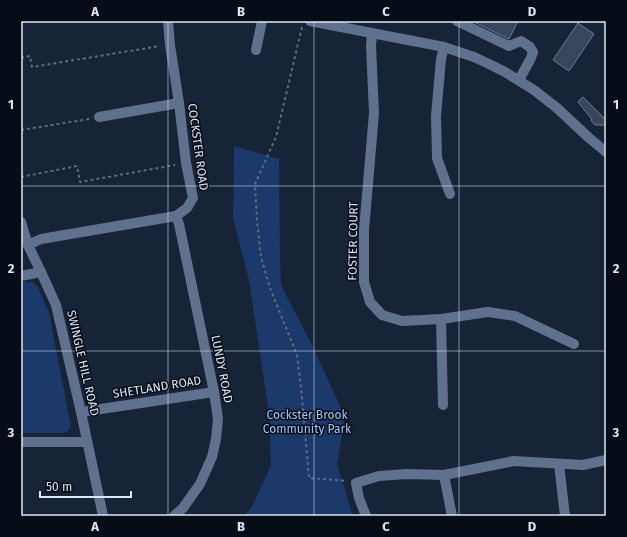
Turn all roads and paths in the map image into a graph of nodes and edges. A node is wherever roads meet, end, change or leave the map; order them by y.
1 (168, 21) edge
2 (262, 21) edge
3 (304, 21) edge
4 (310, 21) edge
5 (457, 21) edge
6 (372, 34) junction
7 (170, 44) junction
8 (444, 47) junction
9 (256, 50) dead end
10 (21, 58) edge
11 (518, 80) junction
12 (179, 103) junction
13 (100, 117) joint
14 (21, 130) edge
15 (606, 152) edge
16 (186, 163) junction
17 (21, 177) edge
18 (450, 194) dead end
19 (176, 216) junction
20 (21, 222) edge
21 (28, 244) junction
22 (41, 272) junction
23 (21, 276) edge
24 (442, 319) junction
25 (574, 344) dead end
26 (214, 392) junction
27 (443, 405) dead end
28 (81, 412) junction
29 (21, 442) edge
30 (87, 442) junction
31 (606, 460) edge
32 (559, 464) junction
33 (444, 475) junction
34 (341, 480) dead end
35 (103, 516) edge
36 (174, 516) edge
37 (366, 516) edge
38 (452, 516) edge
39 (565, 516) edge

1 - 7 street, COCKSTER ROAD
2 - 9 street
3 - 34 path
4 - 6 street
5 - 11 street
6 - 8 street
6 - 24 street, FOSTER COURT
7 - 10 path
7 - 12 street, COCKSTER ROAD
8 - 11 street
8 - 18 street
11 - 15 street
12 - 13 street
12 - 16 street, COCKSTER ROAD
13 - 14 path
16 - 17 path
16 - 19 street, COCKSTER ROAD
19 - 21 street
19 - 26 street, LUNDY ROAD
20 - 21 street, SWINGLE HILL ROAD
21 - 22 street, SWINGLE HILL ROAD
22 - 23 street
22 - 28 street, SWINGLE HILL ROAD
24 - 25 street, FOSTER COURT
24 - 27 street
26 - 28 street, SHETLAND ROAD
26 - 36 street, LUNDY ROAD
28 - 30 street, SWINGLE HILL ROAD
29 - 30 street
30 - 35 street, SWINGLE HILL ROAD
31 - 32 street
32 - 33 street
32 - 39 street
33 - 37 street
33 - 38 street

